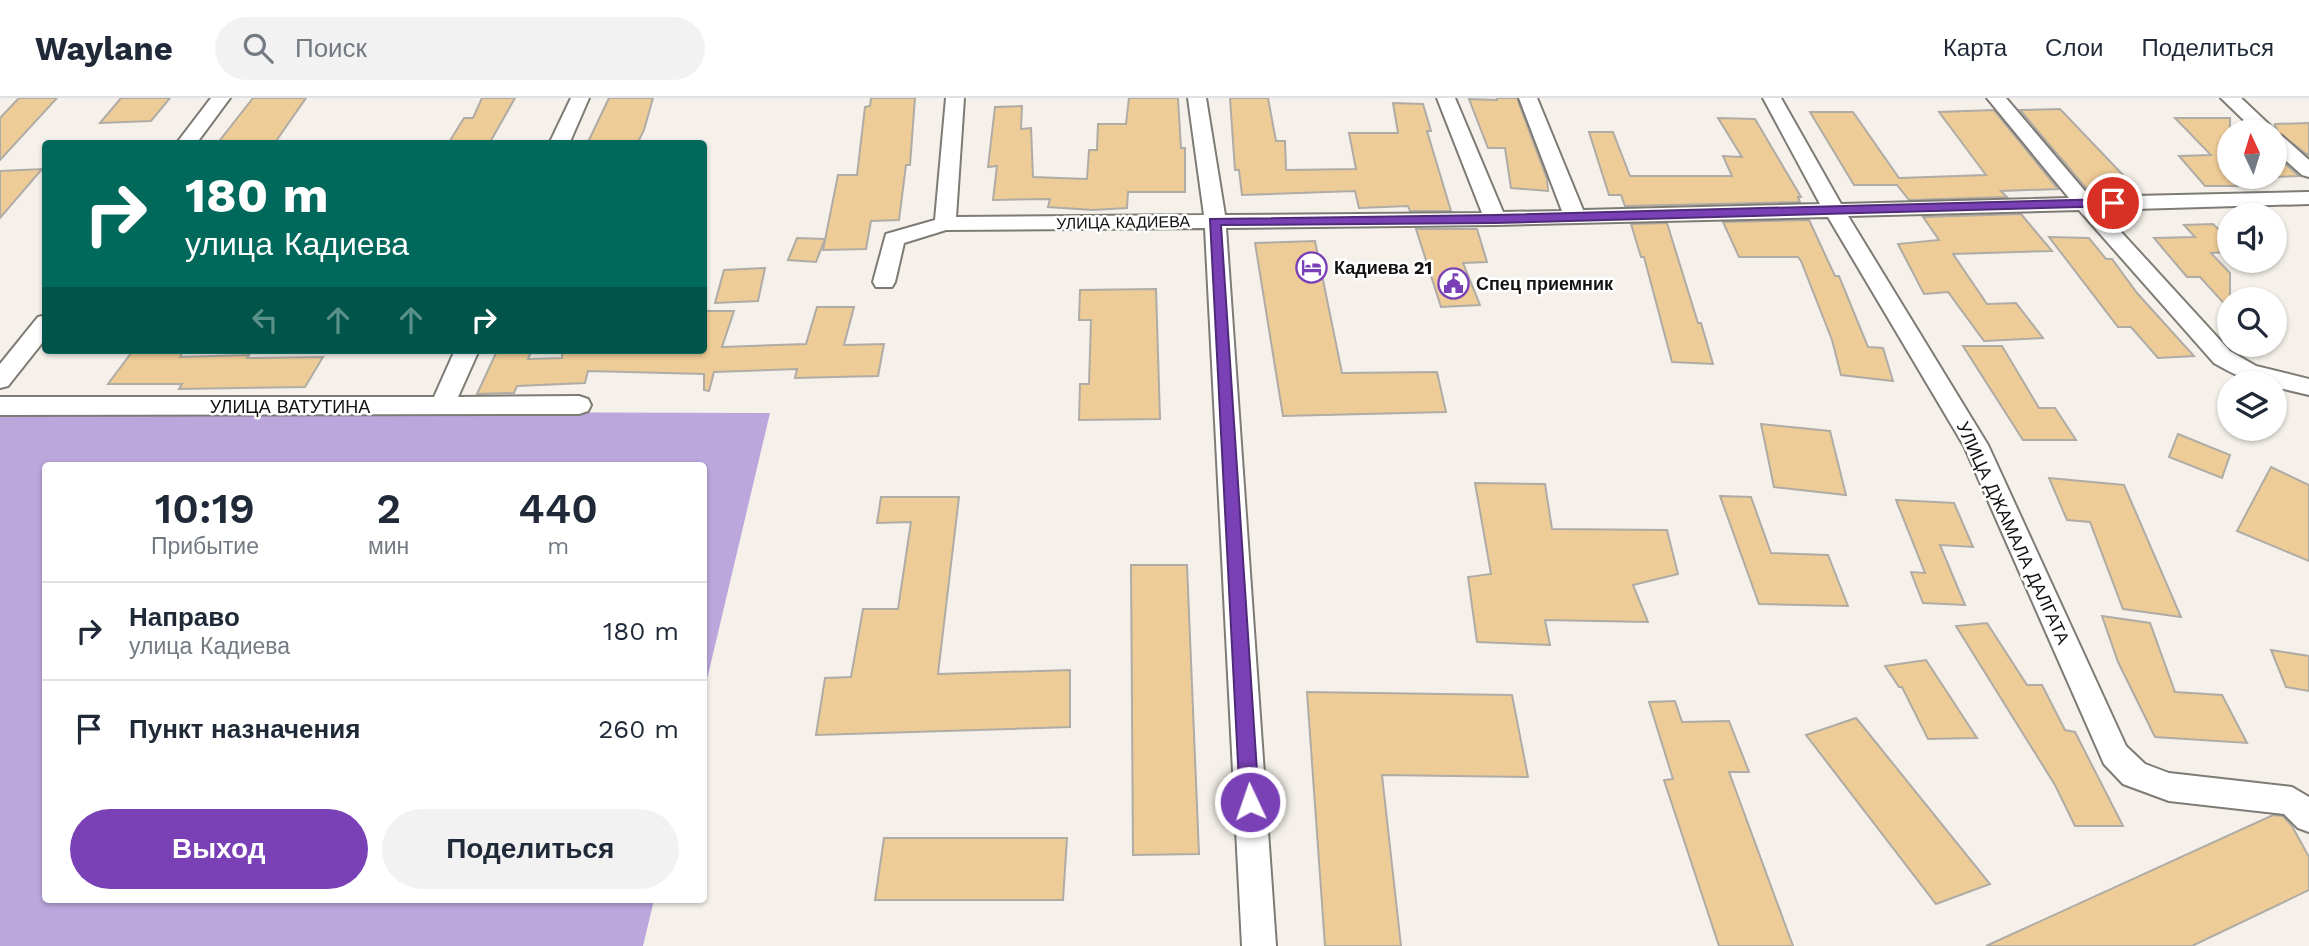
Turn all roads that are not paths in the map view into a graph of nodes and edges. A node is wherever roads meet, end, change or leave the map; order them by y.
1 (221, 98) edge
2 (580, 98) edge
3 (955, 98) edge
4 (1197, 98) edge
5 (1446, 98) edge
6 (1528, 98) edge
7 (1772, 98) edge
8 (1996, 98) edge
9 (2230, 98) edge
10 (2253, 119) edge
11 (189, 140) edge
12 (561, 140) edge
13 (2287, 151) edge
14 (2309, 171) edge
15 (2309, 198) edge
16 (2085, 204) junction
17 (1834, 210) junction
18 (1575, 217) junction
19 (1495, 219) junction
20 (1215, 221) junction
21 (945, 224) junction
22 (884, 282) dead end
23 (42, 327) edge
24 (465, 354) edge
25 (0, 380) edge
26 (2309, 387) edge
27 (579, 405) dead end
28 (0, 406) edge
29 (441, 407) junction
30 (2309, 818) edge
31 (1259, 946) edge

1 - 11 street
2 - 12 street
3 - 21 street
4 - 20 street
5 - 19 street
6 - 18 street
7 - 17 street, УЛИЦА ДЖАМАЛА ДАЛГАТА
8 - 16 street
9 - 10 street
13 - 14 street
15 - 16 street, УЛИЦА КАДИЕВА
16 - 17 street, УЛИЦА КАДИЕВА
16 - 26 street
17 - 18 street, УЛИЦА КАДИЕВА
17 - 30 street, УЛИЦА ДЖАМАЛА ДАЛГАТА
18 - 19 street, УЛИЦА КАДИЕВА
19 - 20 street, УЛИЦА КАДИЕВА
20 - 21 street, УЛИЦА КАДИЕВА
20 - 31 street
21 - 22 street, УЛИЦА КАДИЕВА
23 - 25 street
24 - 29 street
27 - 29 street, УЛИЦА ВАТУТИНА
28 - 29 street, УЛИЦА ВАТУТИНА

